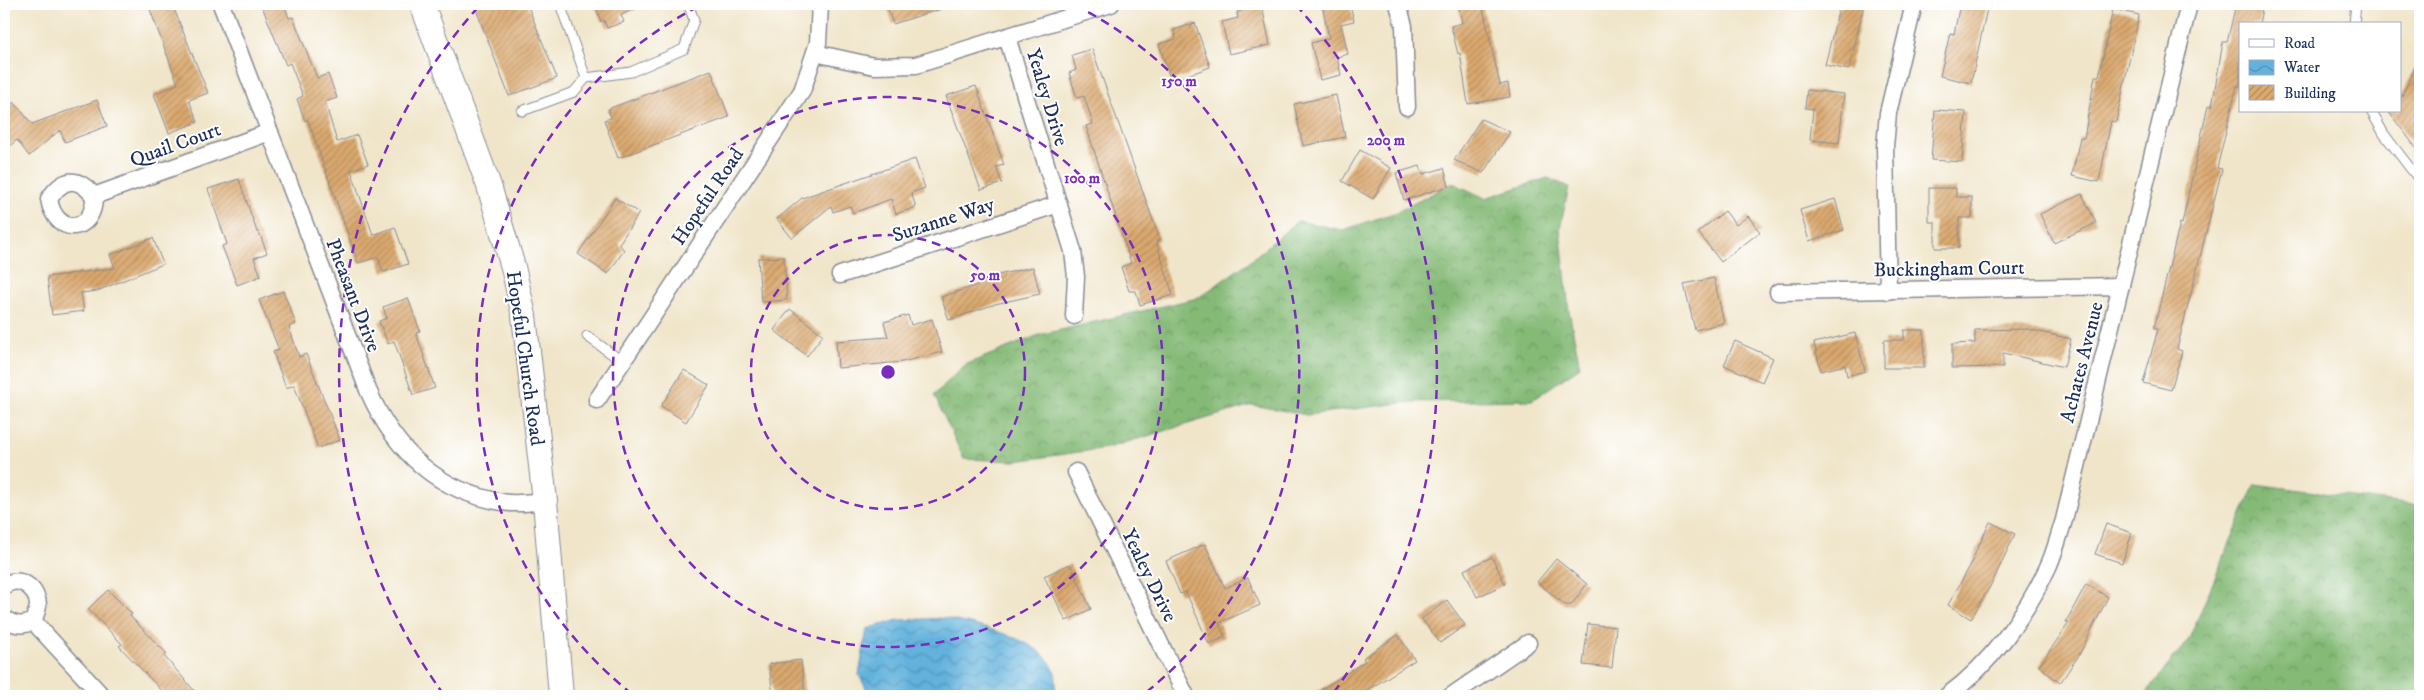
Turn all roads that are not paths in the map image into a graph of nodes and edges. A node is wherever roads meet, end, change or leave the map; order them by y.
1 (221, 4) edge
2 (422, 4) edge
3 (560, 4) edge
4 (688, 4) edge
5 (820, 4) edge
6 (1111, 4) edge
7 (1398, 4) edge
8 (1914, 4) edge
9 (2190, 4) edge
10 (2356, 4) edge
11 (2354, 22) edge
12 (1007, 37) junction
13 (815, 53) junction
14 (586, 78) junction
15 (1407, 107) dead end
16 (522, 111) dead end
17 (2372, 112) edge
18 (270, 132) junction
19 (2420, 181) edge
20 (94, 196) dead end
21 (1059, 204) junction
22 (840, 275) dead end
23 (2121, 286) junction
24 (1888, 291) junction
25 (1778, 292) dead end
26 (1074, 316) dead end
27 (587, 336) dead end
28 (623, 362) junction
29 (597, 400) dead end
30 (1076, 472) dead end
31 (545, 501) junction
32 (4, 586) edge
33 (4, 618) edge
34 (33, 621) junction
35 (1528, 643) dead end
36 (102, 696) edge
37 (561, 696) edge
38 (1186, 696) edge
39 (1451, 696) edge
40 (1947, 696) edge

1 - 18 street, Pheasant Drive
2 - 31 main road, Hopeful Church Road
3 - 14 lane
4 - 14 lane
5 - 13 street, Hopeful Road
6 - 12 street
7 - 15 street
8 - 24 street
9 - 23 street, Achates Avenue
10 - 11 lane
12 - 13 street
12 - 21 street, Yealey Drive
13 - 28 street, Hopeful Road
14 - 16 lane
17 - 19 lane
18 - 20 street, Quail Court
18 - 31 street, Pheasant Drive
21 - 22 street, Suzanne Way
21 - 26 street, Yealey Drive
23 - 24 street, Buckingham Court
23 - 40 street, Achates Avenue
24 - 25 street, Buckingham Court
27 - 28 lane
28 - 29 street, Hopeful Road
30 - 38 street, Yealey Drive
31 - 37 main road, Hopeful Church Road
32 - 34 street
33 - 34 street
34 - 36 street
35 - 39 street

